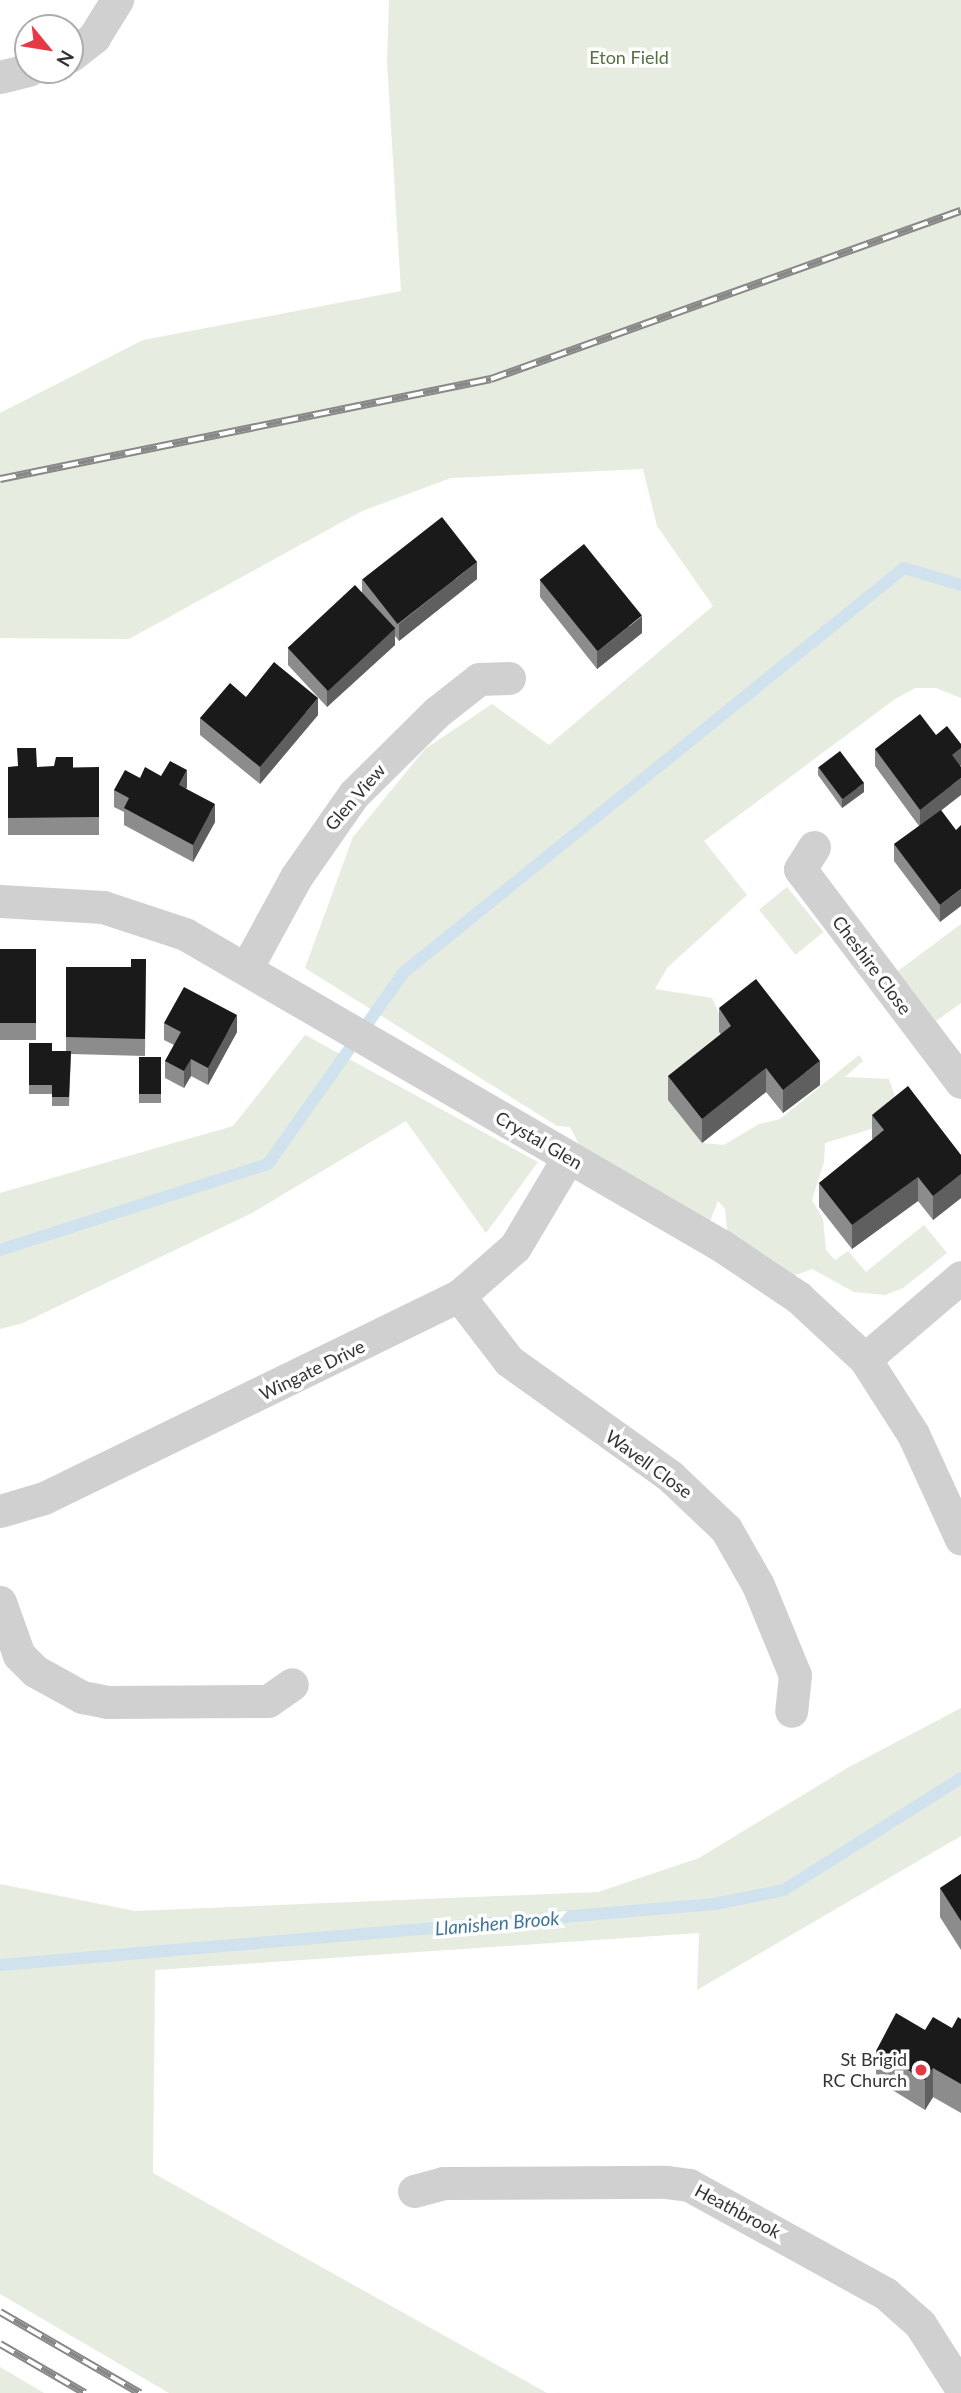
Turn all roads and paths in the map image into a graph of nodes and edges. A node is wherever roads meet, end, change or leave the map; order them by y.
1 (117, 0) edge
2 (84, 45) edge
3 (509, 678) dead end
4 (814, 847) dead end
5 (0, 901) edge
6 (247, 967) junction
7 (961, 1082) edge
8 (568, 1157) junction
9 (961, 1278) edge
10 (459, 1296) junction
11 (865, 1359) junction
12 (0, 1511) edge
13 (961, 1539) edge
14 (0, 1602) edge
15 (292, 1684) dead end
16 (791, 1711) dead end
17 (414, 2191) dead end
18 (961, 2388) edge

1 - 2 street
3 - 6 street, Glen View
4 - 7 street, Cheshire Close
5 - 6 street, Crystal Glen
6 - 8 street, Crystal Glen
8 - 10 street, Wingate Drive
8 - 11 street, Crystal Glen
9 - 11 street
10 - 12 street, Wingate Drive
10 - 16 street, Wavell Close
11 - 13 street, Crystal Glen
14 - 15 street
17 - 18 street, Heathbrook

